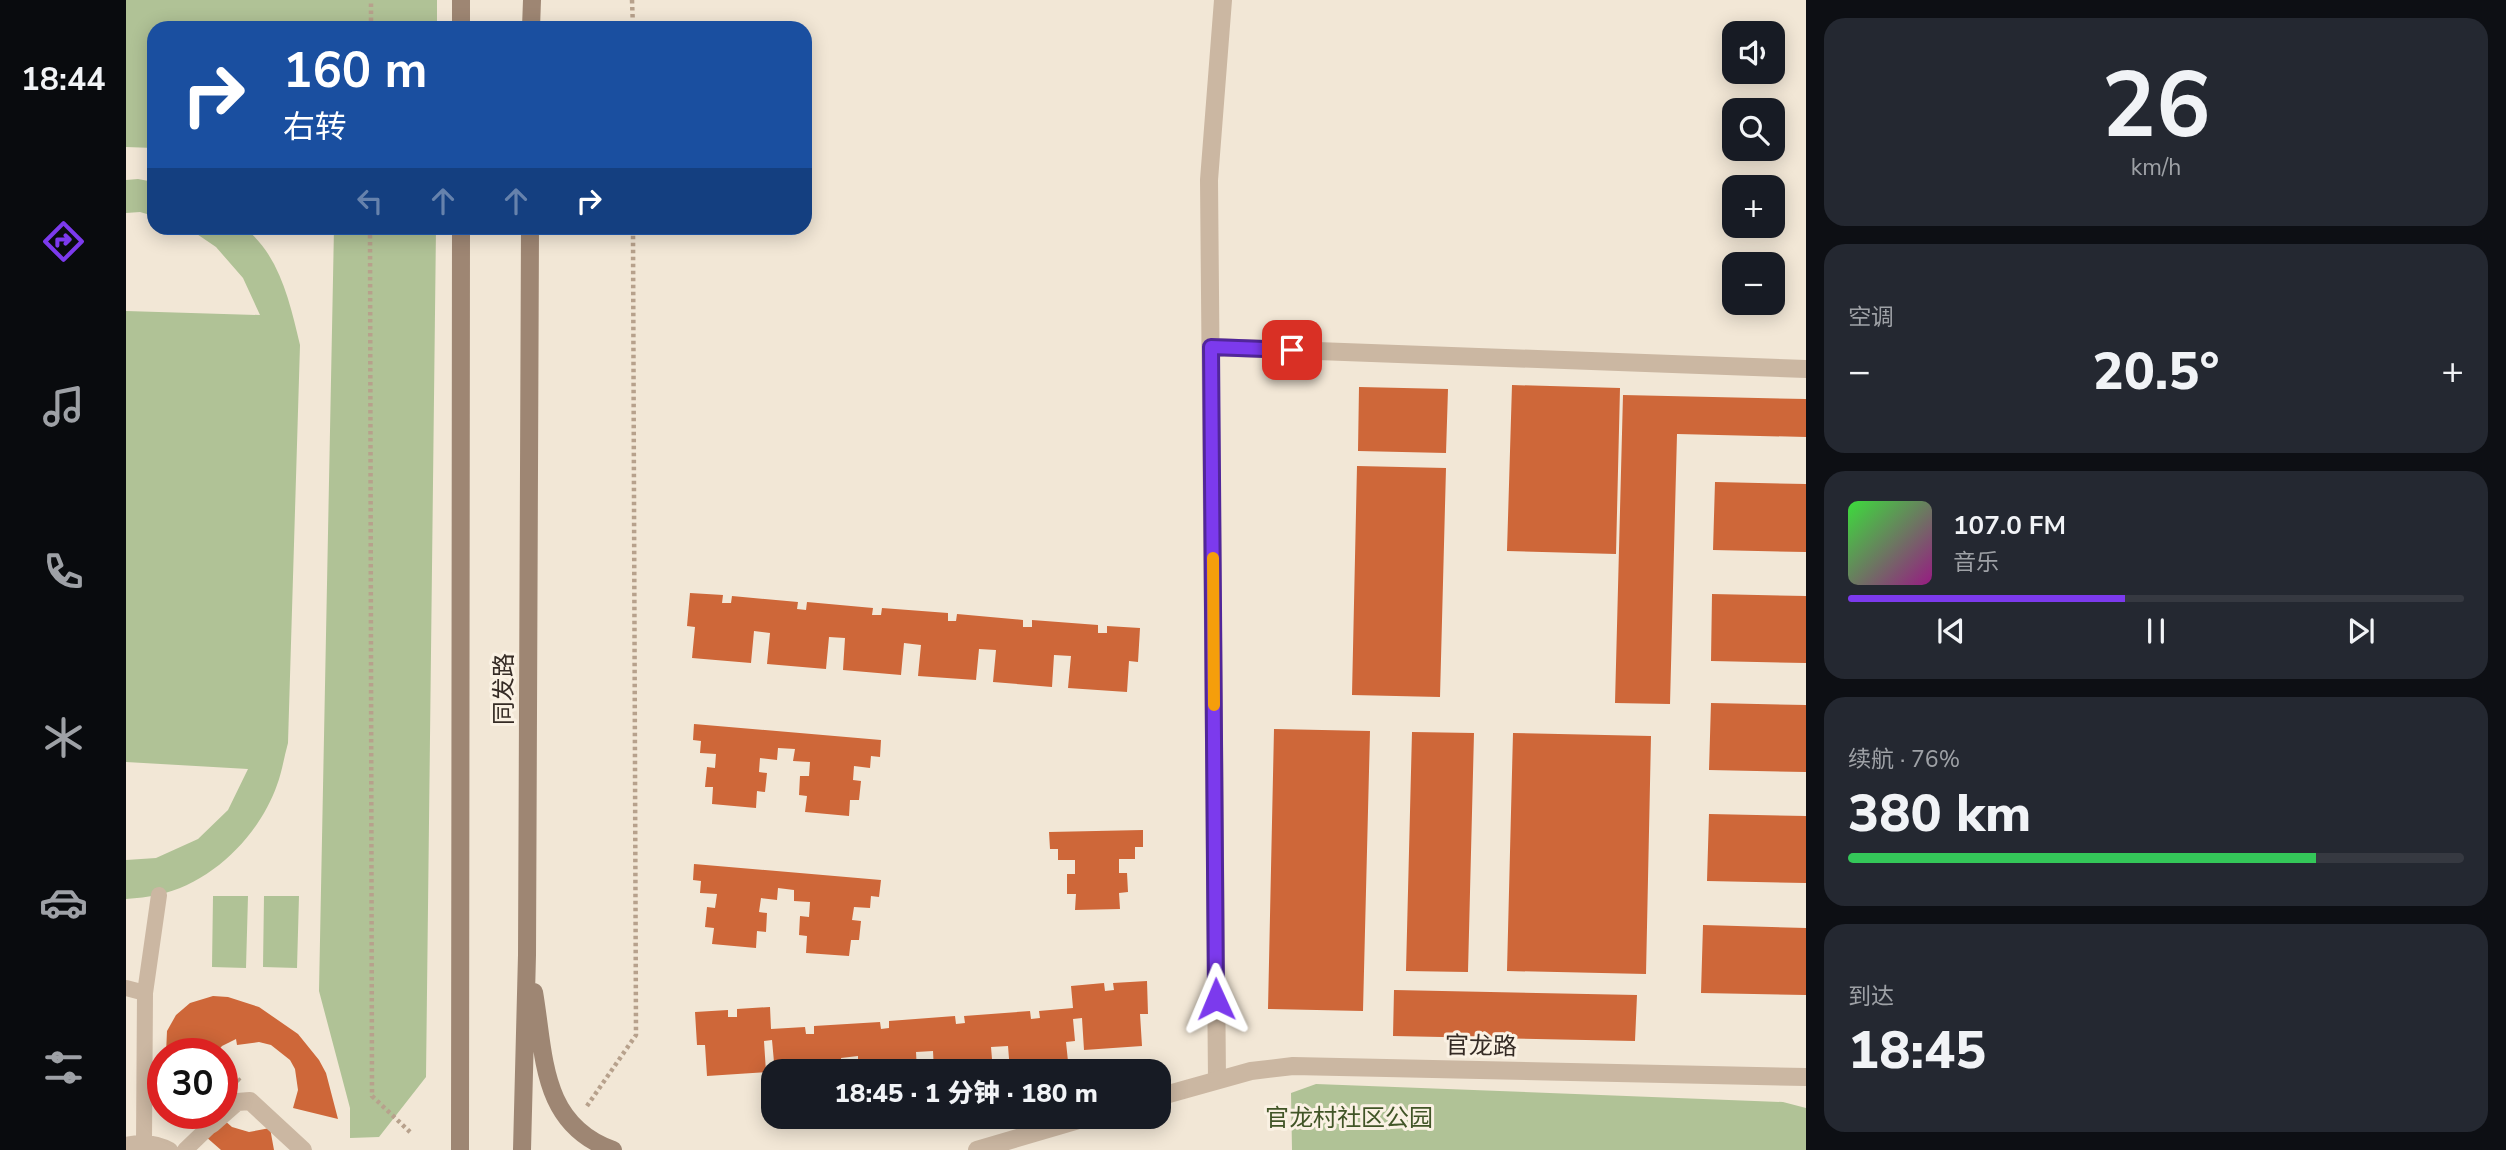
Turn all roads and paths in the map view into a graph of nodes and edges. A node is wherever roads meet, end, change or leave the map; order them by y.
1 (371, 0) edge
2 (461, 0) edge
3 (531, 0) edge
4 (632, 0) edge
5 (1223, 0) edge
6 (371, 21) edge
7 (461, 21) edge
8 (531, 21) edge
9 (632, 21) edge
10 (370, 235) edge
11 (461, 235) edge
12 (530, 235) edge
13 (633, 235) edge
14 (1211, 347) junction
15 (1806, 369) edge
16 (159, 895) dead end
17 (527, 955) junction
18 (126, 988) edge
19 (145, 993) junction
20 (1806, 1077) edge
21 (1217, 1080) junction
22 (1171, 1093) edge
23 (238, 1102) edge
24 (587, 1106) dead end
25 (207, 1129) edge
26 (1048, 1129) edge
27 (410, 1132) dead end
28 (144, 1142) junction
29 (126, 1145) edge
30 (170, 1150) edge
31 (185, 1150) edge
32 (303, 1150) edge
33 (460, 1150) edge
34 (522, 1150) edge
35 (613, 1150) edge
36 (978, 1150) edge

1 - 6 path
2 - 7 main road
3 - 8 main road
4 - 9 path
5 - 14 street
10 - 27 path
11 - 33 main road, 同发路
12 - 17 main road, 同发路
13 - 24 path
14 - 15 street
14 - 21 street
16 - 19 lane
17 - 34 main road, 同发路
17 - 35 main road
18 - 19 lane
19 - 28 lane
20 - 21 street, 官龙路
21 - 22 street, 官龙路
23 - 32 street
25 - 31 lane
26 - 36 street
28 - 29 lane
28 - 30 lane

